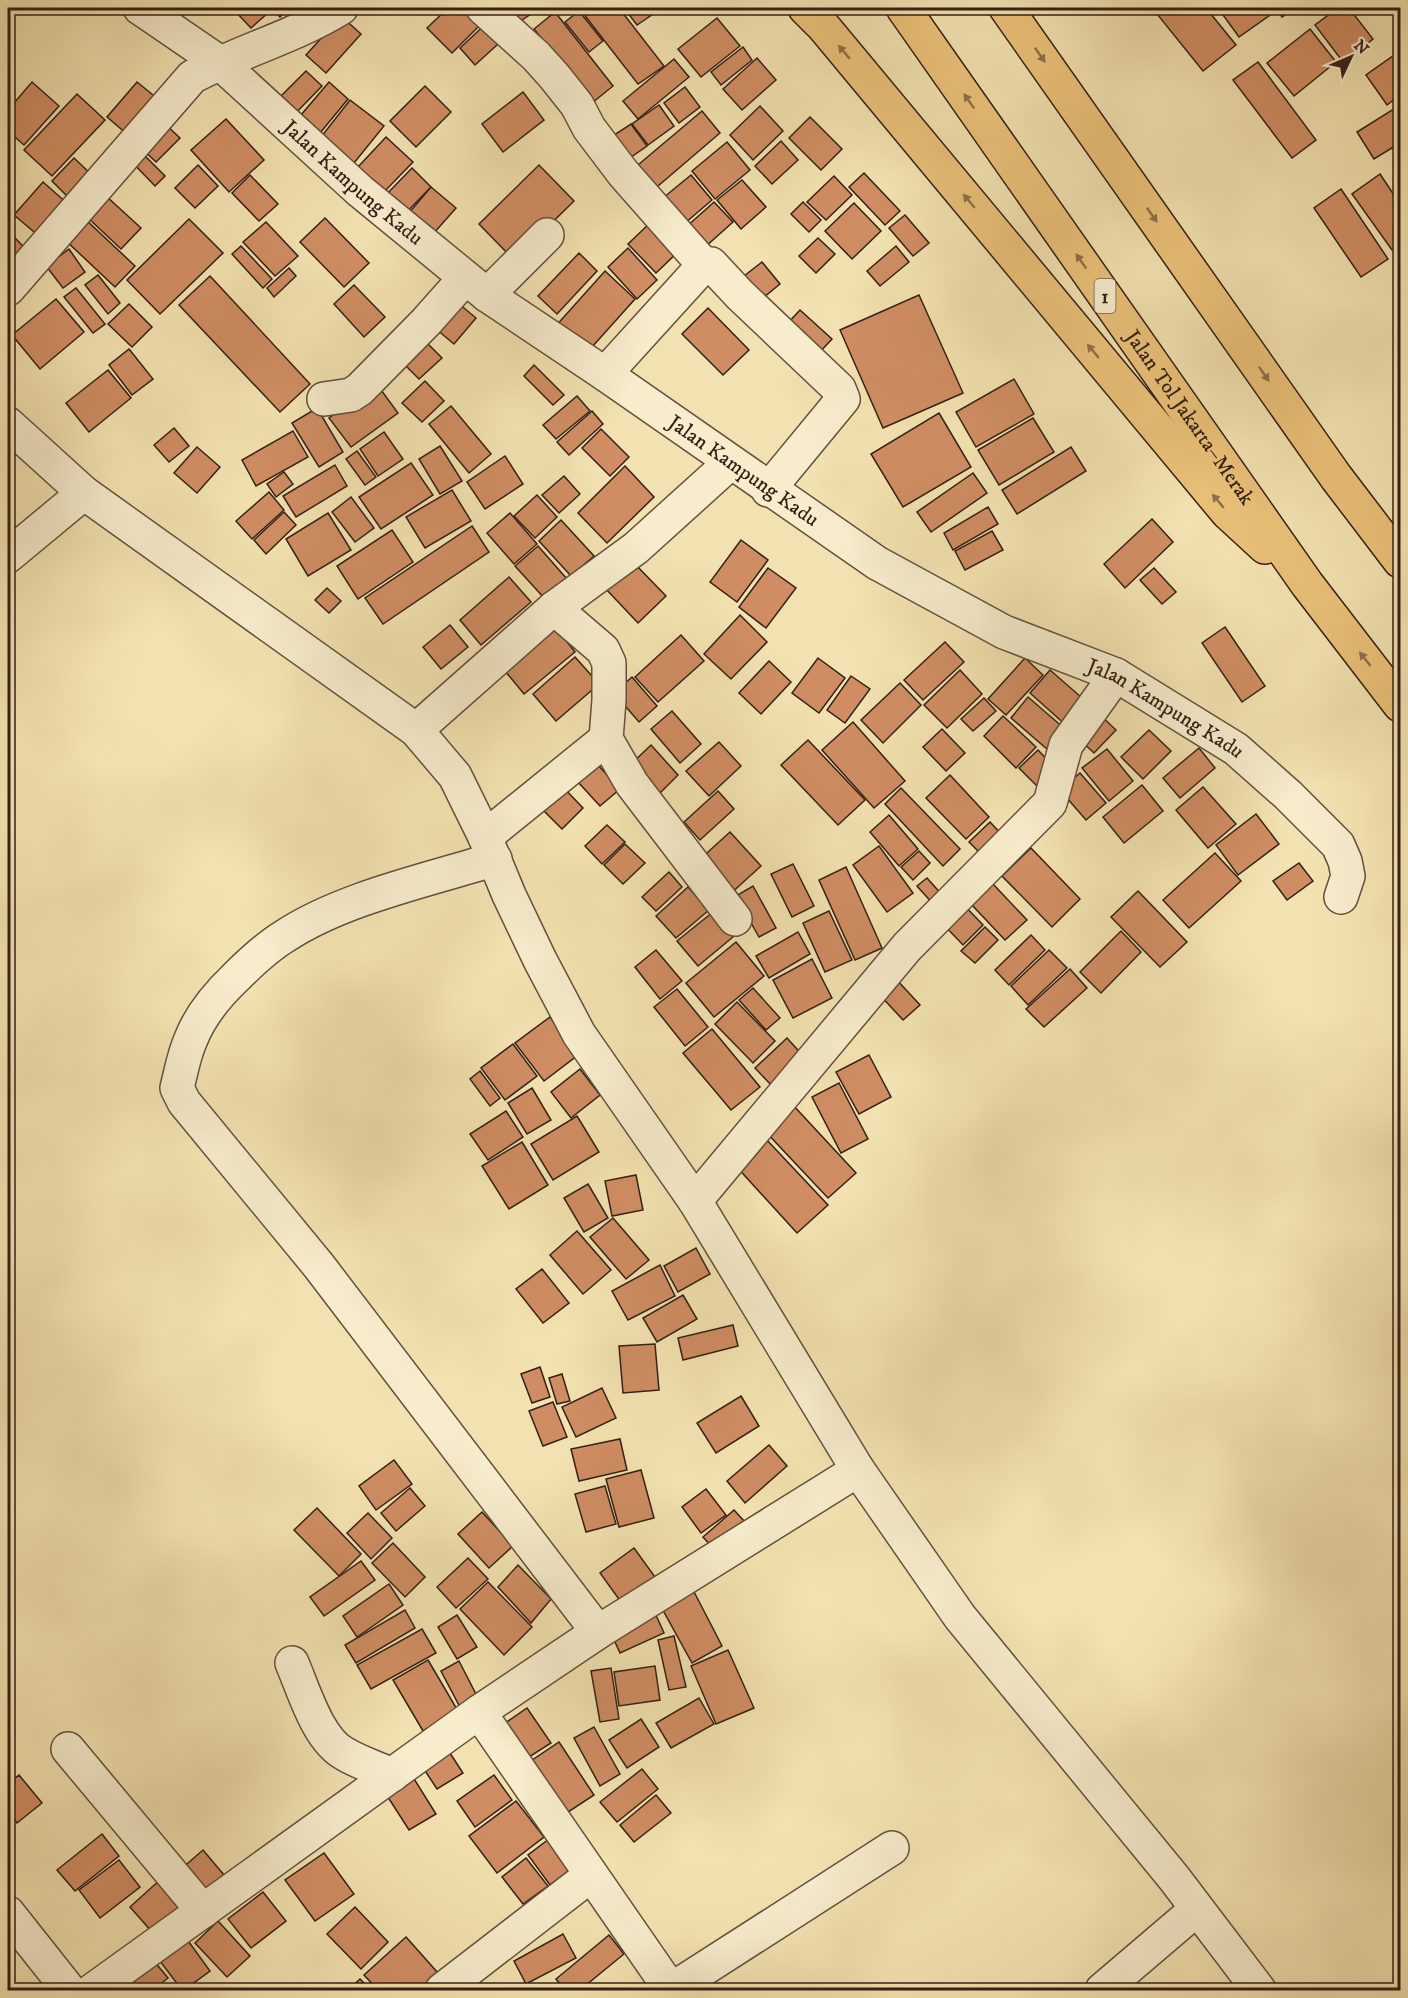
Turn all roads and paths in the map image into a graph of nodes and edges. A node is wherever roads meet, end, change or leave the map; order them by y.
1 (140, 8) edge
2 (340, 8) edge
3 (483, 8) edge
4 (805, 8) edge
5 (903, 8) edge
6 (1006, 8) edge
7 (219, 62) junction
8 (547, 235) dead end
9 (704, 265) junction
10 (476, 286) junction
11 (8, 289) edge
12 (605, 374) junction
13 (324, 399) dead end
14 (8, 424) edge
15 (730, 463) junction
16 (768, 489) junction
17 (84, 493) junction
18 (8, 556) edge
19 (1401, 561) edge
20 (1307, 584) junction
21 (554, 608) junction
22 (1116, 675) junction
23 (1401, 705) edge
24 (416, 730) junction
25 (606, 739) junction
26 (490, 848) junction
27 (1341, 897) dead end
28 (735, 918) dead end
29 (695, 1201) junction
30 (858, 1470) junction
31 (598, 1632) junction
32 (292, 1664) dead end
33 (479, 1712) junction
34 (68, 1749) dead end
35 (392, 1774) junction
36 (892, 1848) dead end
37 (591, 1875) junction
38 (1197, 1909) junction
39 (203, 1911) junction
40 (8, 1913) edge
41 (69, 1990) edge
42 (93, 1990) edge
43 (442, 1990) edge
44 (671, 1990) edge
45 (1102, 1990) edge
46 (1260, 1990) edge

1 - 7 street, Jalan Kampung Kadu
2 - 7 street
3 - 9 street
20 -> 4 highway
20 -> 5 highway, Jalan Tol Jakarta–Merak / 1
6 -> 19 highway
7 - 10 street, Jalan Kampung Kadu
7 - 11 street
8 - 10 street
9 - 12 street
9 - 16 street
10 - 12 street, Jalan Kampung Kadu
10 - 13 street
12 - 15 street, Jalan Kampung Kadu
14 - 17 street
15 - 16 street, Jalan Kampung Kadu
15 - 21 street
16 - 22 street, Jalan Kampung Kadu
17 - 18 street
17 - 24 street
23 -> 20 highway, Jalan Tol Jakarta–Merak / 1
21 - 24 street
21 - 25 street
22 - 27 street, Jalan Kampung Kadu
22 - 29 street
24 - 26 street
25 - 26 street
25 - 28 street
26 - 29 street
26 - 31 street
29 - 30 street
30 - 31 street
30 - 38 street
31 - 33 street
32 - 35 street
33 - 35 street
33 - 37 street
34 - 39 street
35 - 39 street
36 - 44 street
37 - 43 street
37 - 44 street
38 - 45 street
38 - 46 street
39 - 42 street
40 - 41 street

